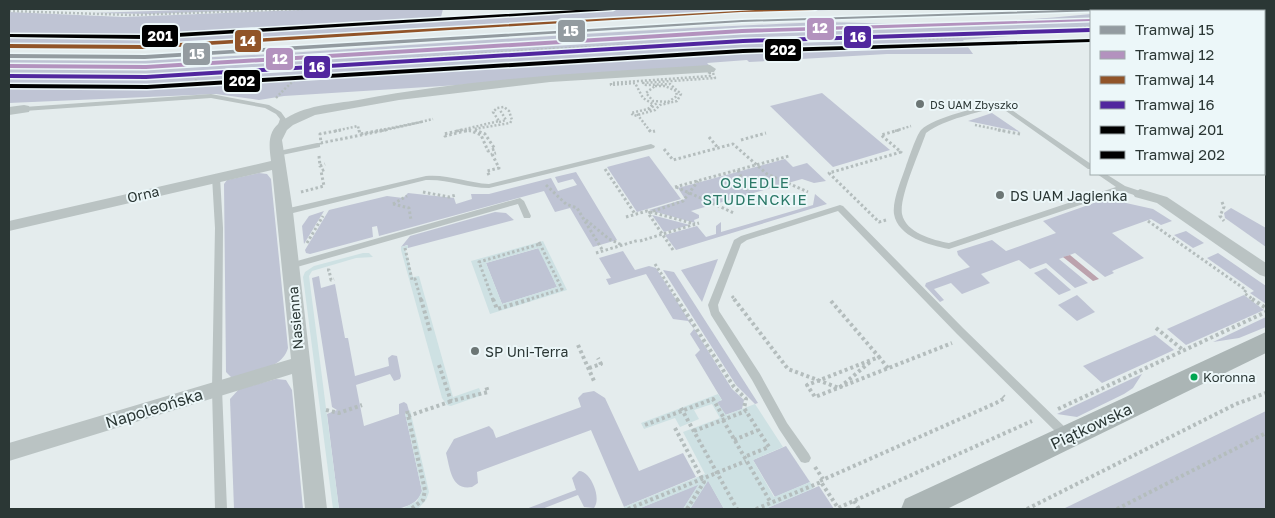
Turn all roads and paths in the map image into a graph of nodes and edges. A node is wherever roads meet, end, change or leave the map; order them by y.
1 (303, 9) edge
2 (9, 11) edge
3 (1090, 27) edge
4 (710, 69) dead end
5 (9, 76) edge
6 (187, 98) junction
7 (658, 102) junction
8 (267, 106) junction
9 (24, 109) joint
10 (500, 110) dead end
11 (9, 111) edge
12 (636, 114) junction
13 (628, 116) dead end
14 (433, 119) dead end
15 (950, 120) junction
16 (421, 122) junction
17 (284, 125) junction
18 (914, 125) dead end
19 (470, 129) junction
20 (655, 131) dead end
21 (766, 133) dead end
22 (444, 135) junction
23 (440, 136) dead end
24 (709, 137) dead end
25 (741, 140) dead end
26 (1054, 141) junction
27 (319, 144) junction
28 (651, 146) dead end
29 (718, 148) junction
30 (494, 149) junction
31 (496, 153) dead end
32 (789, 156) dead end
33 (278, 159) junction
34 (600, 160) junction
35 (673, 160) dead end
36 (753, 166) junction
37 (1090, 166) edge
38 (326, 170) dead end
39 (738, 170) junction
40 (1102, 175) edge
41 (216, 177) junction
42 (699, 180) junction
43 (540, 183) dead end
44 (493, 185) junction
45 (1122, 188) junction
46 (808, 192) dead end
47 (690, 193) junction
48 (1140, 194) joint
49 (332, 201) junction
50 (1222, 202) dead end
51 (284, 204) junction
52 (393, 204) dead end
53 (759, 206) dead end
54 (648, 213) junction
55 (734, 213) dead end
56 (635, 214) junction
57 (527, 216) dead end
58 (583, 217) junction
59 (626, 217) dead end
60 (1148, 221) dead end
61 (879, 222) dead end
62 (1229, 224) dead end
63 (9, 226) edge
64 (405, 234) junction
65 (663, 234) junction
66 (540, 243) joint
67 (307, 244) dead end
68 (622, 245) junction
69 (407, 247) dead end
70 (603, 250) junction
71 (674, 250) dead end
72 (596, 253) dead end
73 (655, 264) dead end
74 (290, 266) junction
75 (329, 270) dead end
76 (1266, 271) edge
77 (334, 279) dead end
78 (718, 290) junction
79 (831, 301) dead end
80 (1266, 308) edge
81 (1156, 328) dead end
82 (430, 331) dead end
83 (1266, 342) edge
84 (578, 345) dead end
85 (959, 349) dead end
86 (1184, 350) dead end
87 (879, 357) junction
88 (598, 358) dead end
89 (872, 360) junction
90 (299, 364) junction
91 (439, 366) dead end
92 (588, 368) junction
93 (888, 368) junction
94 (819, 380) junction
95 (594, 381) dead end
96 (486, 386) dead end
97 (838, 388) junction
98 (217, 389) junction
99 (998, 391) dead end
100 (1266, 392) edge
101 (452, 401) junction
102 (362, 405) dead end
103 (323, 410) dead end
104 (682, 410) junction
105 (746, 411) junction
106 (724, 420) junction
107 (645, 425) dead end
108 (675, 428) dead end
109 (758, 430) junction
110 (694, 431) junction
111 (1266, 433) edge
112 (1068, 437) junction
113 (734, 440) junction
114 (9, 452) edge
115 (805, 458) dead end
116 (745, 459) junction
117 (717, 473) junction
118 (702, 479) junction
119 (820, 482) dead end
120 (812, 486) dead end
121 (854, 501) dead end
122 (771, 503) junction
123 (221, 509) edge
124 (316, 509) edge
125 (411, 509) edge
126 (628, 509) edge
127 (687, 509) edge
128 (737, 509) edge
129 (756, 509) edge
130 (859, 509) edge
131 (916, 509) edge
132 (1027, 509) edge
133 (1117, 509) edge

1 - 2 path
3 - 8 path
4 - 17 street
5 - 6 path
6 - 8 lane
6 - 9 lane
7 - 7 path
7 - 12 path
8 - 17 lane
9 - 11 street
10 - 19 path
12 - 12 path
12 - 13 path
12 - 20 path
14 - 16 path
15 - 26 path
15 - 26 lane
15 - 45 lane
16 - 27 path
16 - 27 path
17 - 33 street, Nasienna
18 - 61 path
19 - 22 path
19 - 30 path
21 - 25 path
22 - 23 path
22 - 30 path
22 - 30 path
24 - 29 path
26 - 37 lane
27 - 33 lane
28 - 34 lane
29 - 35 path
29 - 36 path
31 - 44 path
32 - 36 path
33 - 41 street, Orna
33 - 51 street, Nasienna
34 - 44 lane
34 - 56 path
36 - 39 path
36 - 46 path
38 - 51 path
39 - 42 path
39 - 53 path
40 - 45 lane
41 - 63 street, Orna
41 - 98 lane
42 - 47 path
42 - 47 path
43 - 58 path
44 - 49 lane
45 - 48 lane
47 - 54 path
47 - 55 path
48 - 76 street
49 - 51 lane
49 - 67 path
50 - 62 path
51 - 74 street, Nasienna
52 - 64 path
54 - 56 path
54 - 65 path
54 - 65 path
56 - 59 path
57 - 64 lane
58 - 68 path
58 - 70 path
60 - 80 path
64 - 74 lane
65 - 68 path
65 - 71 path
66 - 66 path
68 - 70 path
69 - 82 path
70 - 72 path
73 - 105 path
74 - 90 street, Nasienna
75 - 77 path
78 - 94 path
78 - 112 lane
78 - 115 lane
79 - 87 path
81 - 86 path
83 - 112 street, Piątkowska
84 - 92 path
85 - 93 path
87 - 89 path
87 - 93 path
88 - 92 path
89 - 94 path
89 - 97 path
90 - 98 street, Napoleońska
90 - 124 street, Nasienna
91 - 101 path
92 - 95 path
93 - 97 path
94 - 97 path
94 - 97 path
96 - 101 path
98 - 114 street, Napoleońska
98 - 123 lane
99 - 119 path
100 - 132 path
101 - 125 path
102 - 103 path
104 - 106 path
104 - 107 path
104 - 110 path
105 - 106 path
105 - 109 path
106 - 110 path
106 - 113 path
108 - 118 path
109 - 113 path
109 - 116 path
110 - 117 path
111 - 133 path
112 - 131 street, Piątkowska
113 - 116 path
116 - 117 path
116 - 122 path
117 - 118 path
117 - 128 path
118 - 126 path
118 - 127 path
120 - 122 path
121 - 130 path
122 - 129 path

